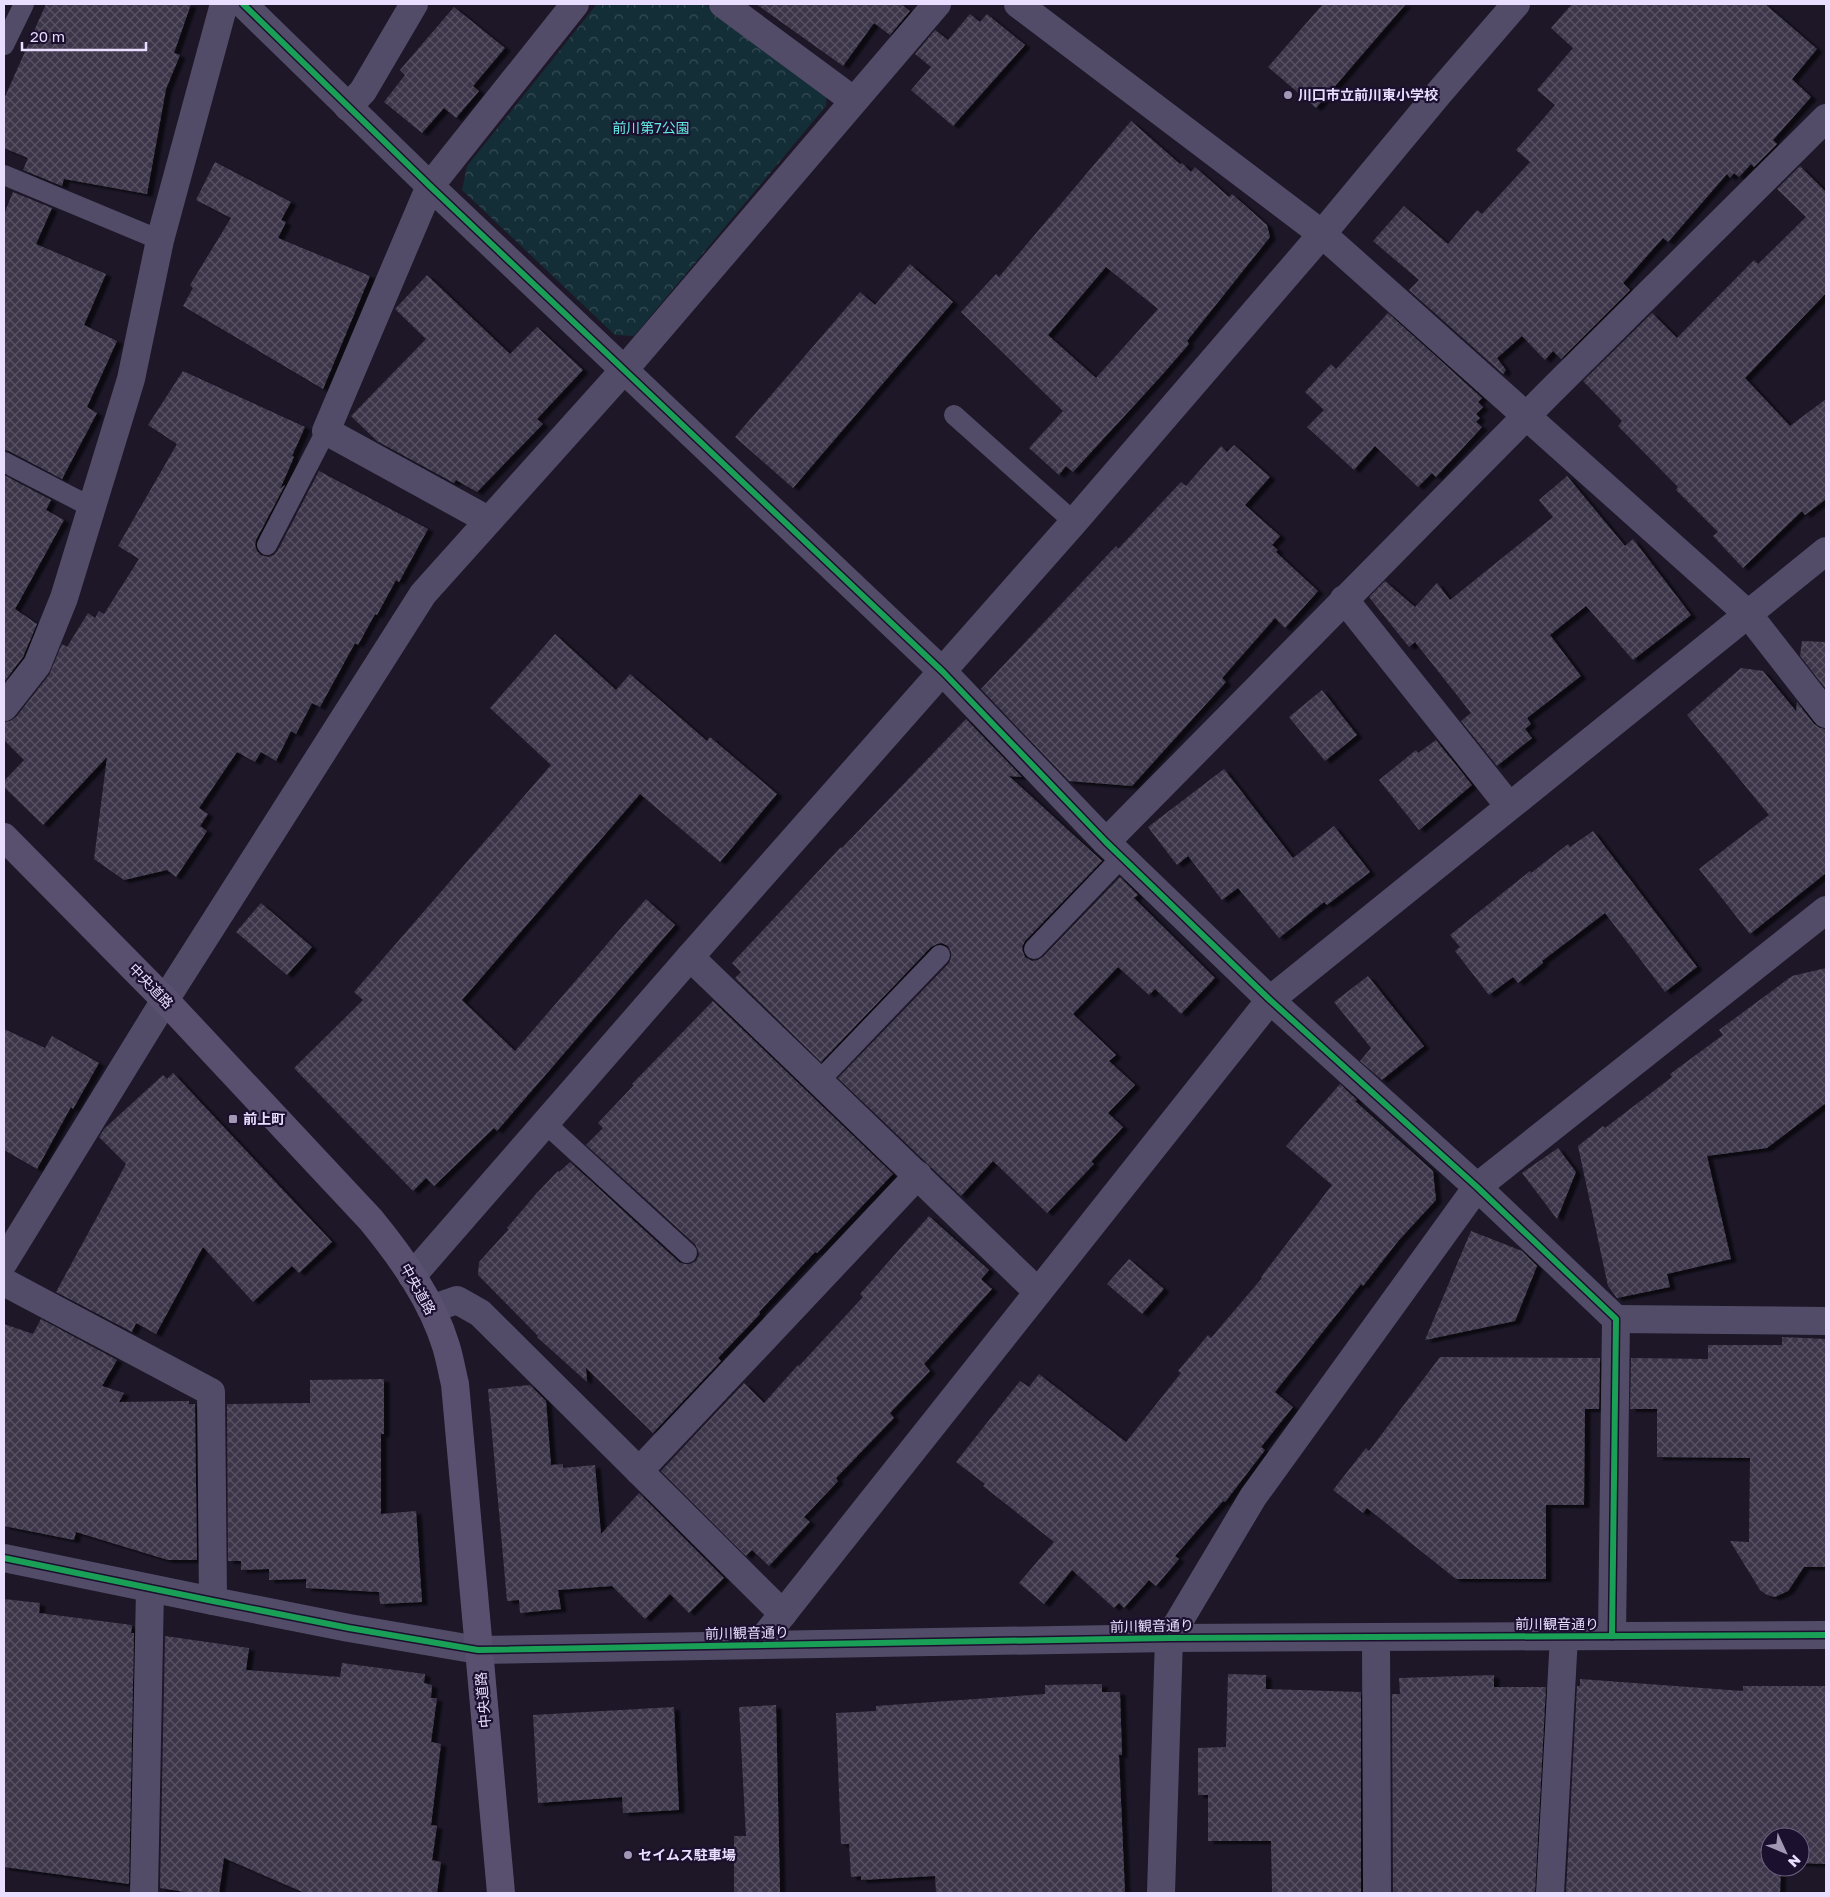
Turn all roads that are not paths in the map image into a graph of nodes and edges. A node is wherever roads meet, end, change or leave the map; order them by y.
1 (24, 4) edge
2 (224, 4) edge
3 (244, 4) edge
4 (414, 4) edge
5 (575, 4) edge
6 (723, 4) edge
7 (937, 4) edge
8 (1018, 4) edge
9 (1516, 4) edge
10 (4, 45) edge
11 (853, 100) junction
12 (348, 108) junction
13 (1826, 118) edge
14 (4, 175) edge
15 (430, 186) junction
16 (1322, 234) junction
17 (160, 240) junction
18 (624, 370) junction
19 (954, 414) dead end
20 (1526, 416) junction
21 (326, 432) junction
22 (4, 462) edge
23 (91, 507) junction
24 (488, 520) junction
25 (1074, 522) junction
26 (267, 546) dead end
27 (1826, 551) edge
28 (1344, 599) junction
29 (1748, 614) junction
30 (943, 672) junction
31 (4, 707) edge
32 (1826, 714) edge
33 (1509, 806) junction
34 (4, 837) edge
35 (1114, 850) junction
36 (1826, 910) edge
37 (1034, 949) dead end
38 (940, 954) dead end
39 (690, 957) junction
40 (165, 1000) junction
41 (1270, 1000) junction
42 (819, 1081) junction
43 (545, 1123) junction
44 (918, 1175) junction
45 (1477, 1186) junction
46 (687, 1253) dead end
47 (4, 1262) edge
48 (412, 1276) junction
49 (4, 1282) edge
50 (1038, 1292) junction
51 (431, 1309) junction
52 (1616, 1318) junction
53 (1826, 1321) edge
54 (638, 1470) junction
55 (4, 1558) edge
56 (150, 1589) junction
57 (213, 1601) junction
58 (783, 1614) junction
59 (1826, 1635) edge
60 (1564, 1636) junction
61 (1612, 1636) junction
62 (1376, 1637) junction
63 (1169, 1638) junction
64 (758, 1645) junction
65 (478, 1650) junction
66 (144, 1893) edge
67 (501, 1893) edge
68 (1161, 1893) edge
69 (1377, 1893) edge
70 (1550, 1893) edge

1 - 10 lane
2 - 17 street
3 - 12 street
4 - 12 street
5 - 15 street
6 - 11 street
7 - 11 street
8 - 16 street
9 - 16 street
11 - 18 street
12 - 15 street
13 - 20 street
14 - 17 lane
15 - 18 street
15 - 21 street
16 - 20 street
16 - 25 street
17 - 23 street
18 - 24 street
18 - 30 street
19 - 25 lane
20 - 28 street
20 - 29 street
21 - 24 street
21 - 26 lane
22 - 23 lane
23 - 31 street
24 - 40 street
25 - 30 street
27 - 29 street
28 - 33 street
28 - 35 street
29 - 32 street
29 - 33 street
30 - 35 street
30 - 39 street
33 - 41 street
34 - 40 main road, 中央道路
35 - 37 lane
35 - 41 street
36 - 45 street
38 - 42 lane
39 - 42 street
39 - 43 street
40 - 47 street
40 - 48 main road, 中央道路
41 - 45 street
41 - 50 street
42 - 44 street
43 - 46 lane
43 - 48 street
44 - 50 street
44 - 54 street
45 - 52 street
45 - 63 street
48 - 51 main road, 中央道路
49 - 57 street
50 - 58 street
51 - 54 street
51 - 65 main road, 中央道路
52 - 53 street
52 - 61 street
54 - 58 street
55 - 56 street, 前川観音通り
56 - 57 street, 前川観音通り
56 - 66 street
57 - 65 street, 前川観音通り
58 - 64 street
59 - 61 street, 前川観音通り
60 - 61 street, 前川観音通り
60 - 62 street, 前川観音通り
60 - 70 street
62 - 63 street, 前川観音通り
62 - 69 street
63 - 64 street, 前川観音通り
63 - 68 street
64 - 65 street, 前川観音通り
65 - 67 main road, 中央道路

